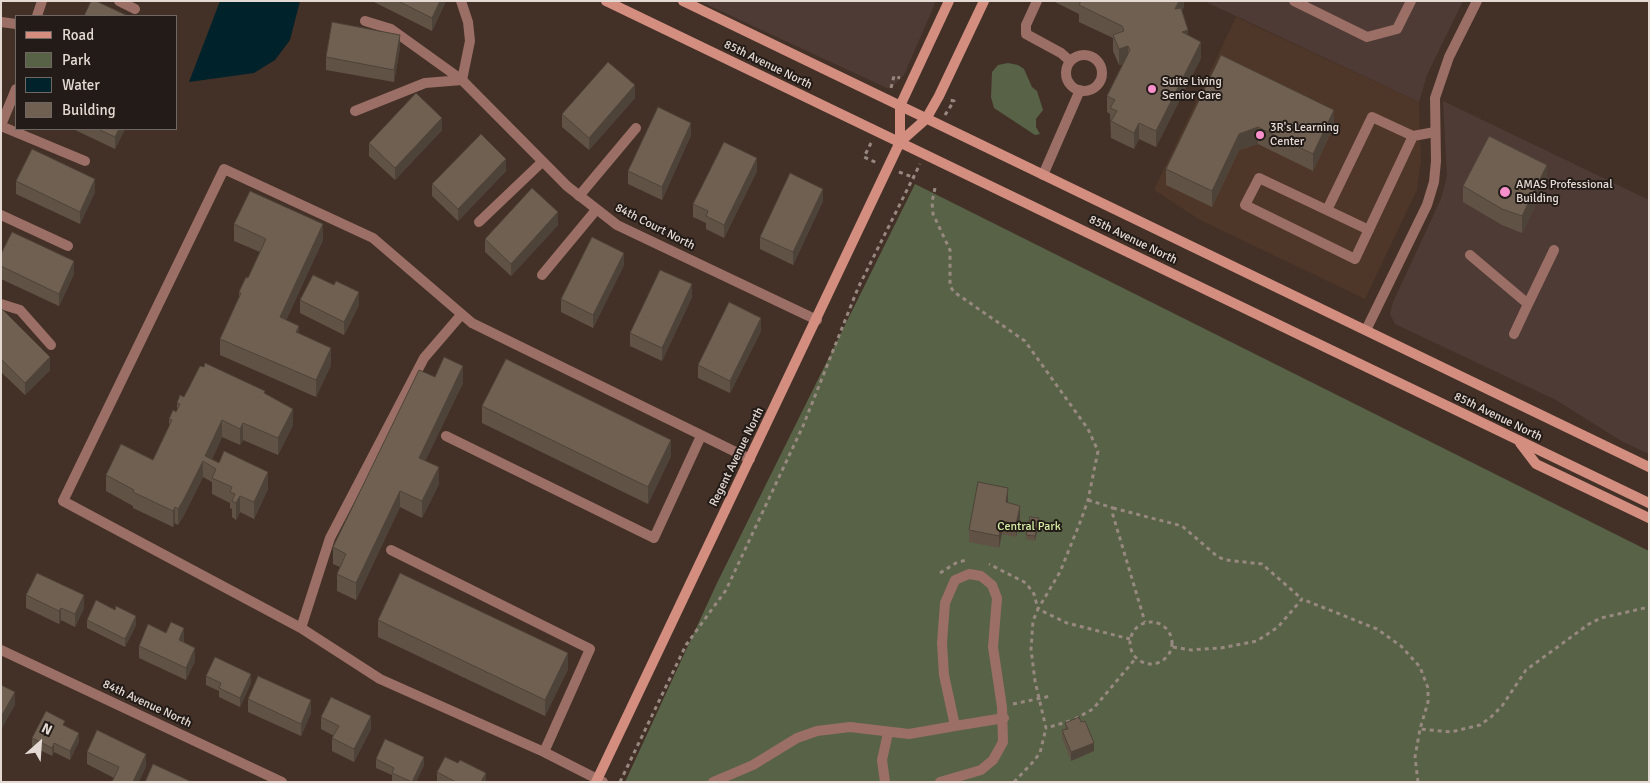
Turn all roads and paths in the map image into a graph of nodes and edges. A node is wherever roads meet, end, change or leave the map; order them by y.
1 (42, 1) edge
2 (119, 1) edge
3 (461, 1) edge
4 (606, 1) edge
5 (683, 1) edge
6 (949, 1) edge
7 (984, 1) edge
8 (1037, 1) edge
9 (1294, 1) edge
10 (1411, 1) edge
11 (1477, 1) edge
12 (135, 9) dead end
13 (37, 15) edge
14 (365, 21) dead end
15 (1, 22) edge
16 (15, 24) edge
17 (1070, 61) junction
18 (462, 80) junction
19 (1080, 90) junction
20 (15, 91) edge
21 (954, 102) dead end
22 (900, 106) junction
23 (355, 110) dead end
24 (926, 119) junction
25 (2, 120) edge
26 (938, 125) junction
27 (15, 126) edge
28 (636, 128) dead end
29 (22, 130) edge
30 (1435, 132) junction
31 (1413, 136) junction
32 (900, 142) junction
33 (924, 154) junction
34 (85, 161) dead end
35 (542, 162) junction
36 (1043, 175) junction
37 (935, 188) dead end
38 (579, 196) junction
39 (596, 210) junction
40 (1328, 210) junction
41 (1, 215) edge
42 (479, 222) dead end
43 (1369, 230) junction
44 (68, 246) dead end
45 (1554, 250) dead end
46 (1470, 255) dead end
47 (542, 275) dead end
48 (1, 304) edge
49 (1528, 304) junction
50 (461, 314) junction
51 (817, 320) junction
52 (1366, 330) junction
53 (1514, 334) dead end
54 (51, 345) dead end
55 (446, 436) dead end
56 (701, 436) junction
57 (1518, 441) junction
58 (750, 459) junction
59 (1649, 467) edge
60 (1088, 500) junction
61 (1649, 503) edge
62 (1113, 508) junction
63 (1649, 518) edge
64 (391, 550) dead end
65 (969, 560) dead end
66 (986, 563) dead end
67 (940, 573) dead end
68 (1302, 599) junction
69 (1649, 607) edge
70 (1038, 609) junction
71 (1145, 622) junction
72 (301, 628) junction
73 (1130, 639) junction
74 (1173, 647) junction
75 (1, 650) edge
76 (1136, 658) junction
77 (1052, 696) dead end
78 (1039, 699) junction
79 (1002, 707) junction
80 (1004, 718) junction
81 (956, 726) junction
82 (1046, 728) junction
83 (1420, 729) junction
84 (888, 733) junction
85 (544, 752) junction
86 (599, 781) edge
87 (717, 781) edge
88 (282, 782) edge
89 (620, 782) edge
90 (885, 782) edge
91 (940, 782) edge
92 (1014, 782) edge
93 (1418, 782) edge

1 - 13 street
2 - 12 street
3 - 18 street
4 - 32 main road, 85th Avenue North
5 - 22 main road, 85th Avenue North
6 - 22 main road, Regent Avenue North
7 - 24 main road, Regent Avenue North
8 - 17 street
9 - 10 street
11 - 30 street
14 - 18 street, 84th Court North
15 - 16 street
17 - 19 street
17 - 19 street
18 - 23 street
18 - 35 street, 84th Court North
19 - 36 street
20 - 25 street
21 - 26 path
22 - 24 main road, 85th Avenue North
22 - 32 main road, Regent Avenue North
24 - 26 main road, 85th Avenue North
24 - 32 main road, Regent Avenue North
25 - 27 street
26 - 36 main road, 85th Avenue North
28 - 38 street
29 - 34 street
30 - 31 street
30 - 52 street
31 - 40 street
31 - 43 street
32 - 33 main road, 85th Avenue North
32 - 51 main road, Regent Avenue North
33 - 57 main road, 85th Avenue North
33 - 89 path
35 - 38 street, 84th Court North
35 - 42 street
36 - 52 main road, 85th Avenue North
37 - 60 path
38 - 39 street, 84th Court North
39 - 47 street
39 - 51 street, 84th Court North
40 - 43 street
40 - 43 street
41 - 44 street
45 - 49 street
46 - 49 street
48 - 54 street
49 - 53 street
50 - 56 street
50 - 72 street
50 - 72 street
51 - 58 main road, Regent Avenue North
52 - 59 main road, 85th Avenue North
55 - 56 street
56 - 58 street
57 - 61 main road, 85th Avenue North
57 - 63 main road
58 - 86 main road, Regent Avenue North
60 - 62 path
60 - 70 path
62 - 68 path
62 - 71 path
64 - 85 street
65 - 67 path
66 - 70 path
68 - 74 path
68 - 83 path
69 - 83 path
70 - 73 path
70 - 78 path
71 - 73 path
71 - 74 path
72 - 85 street
73 - 76 path
74 - 76 path
75 - 88 street, 84th Avenue North
76 - 82 path
77 - 78 path
78 - 79 path
78 - 82 path
79 - 80 street
79 - 81 street
80 - 81 street
80 - 91 street
81 - 84 street
82 - 92 path
83 - 93 path
84 - 87 street
84 - 90 street
85 - 86 street

